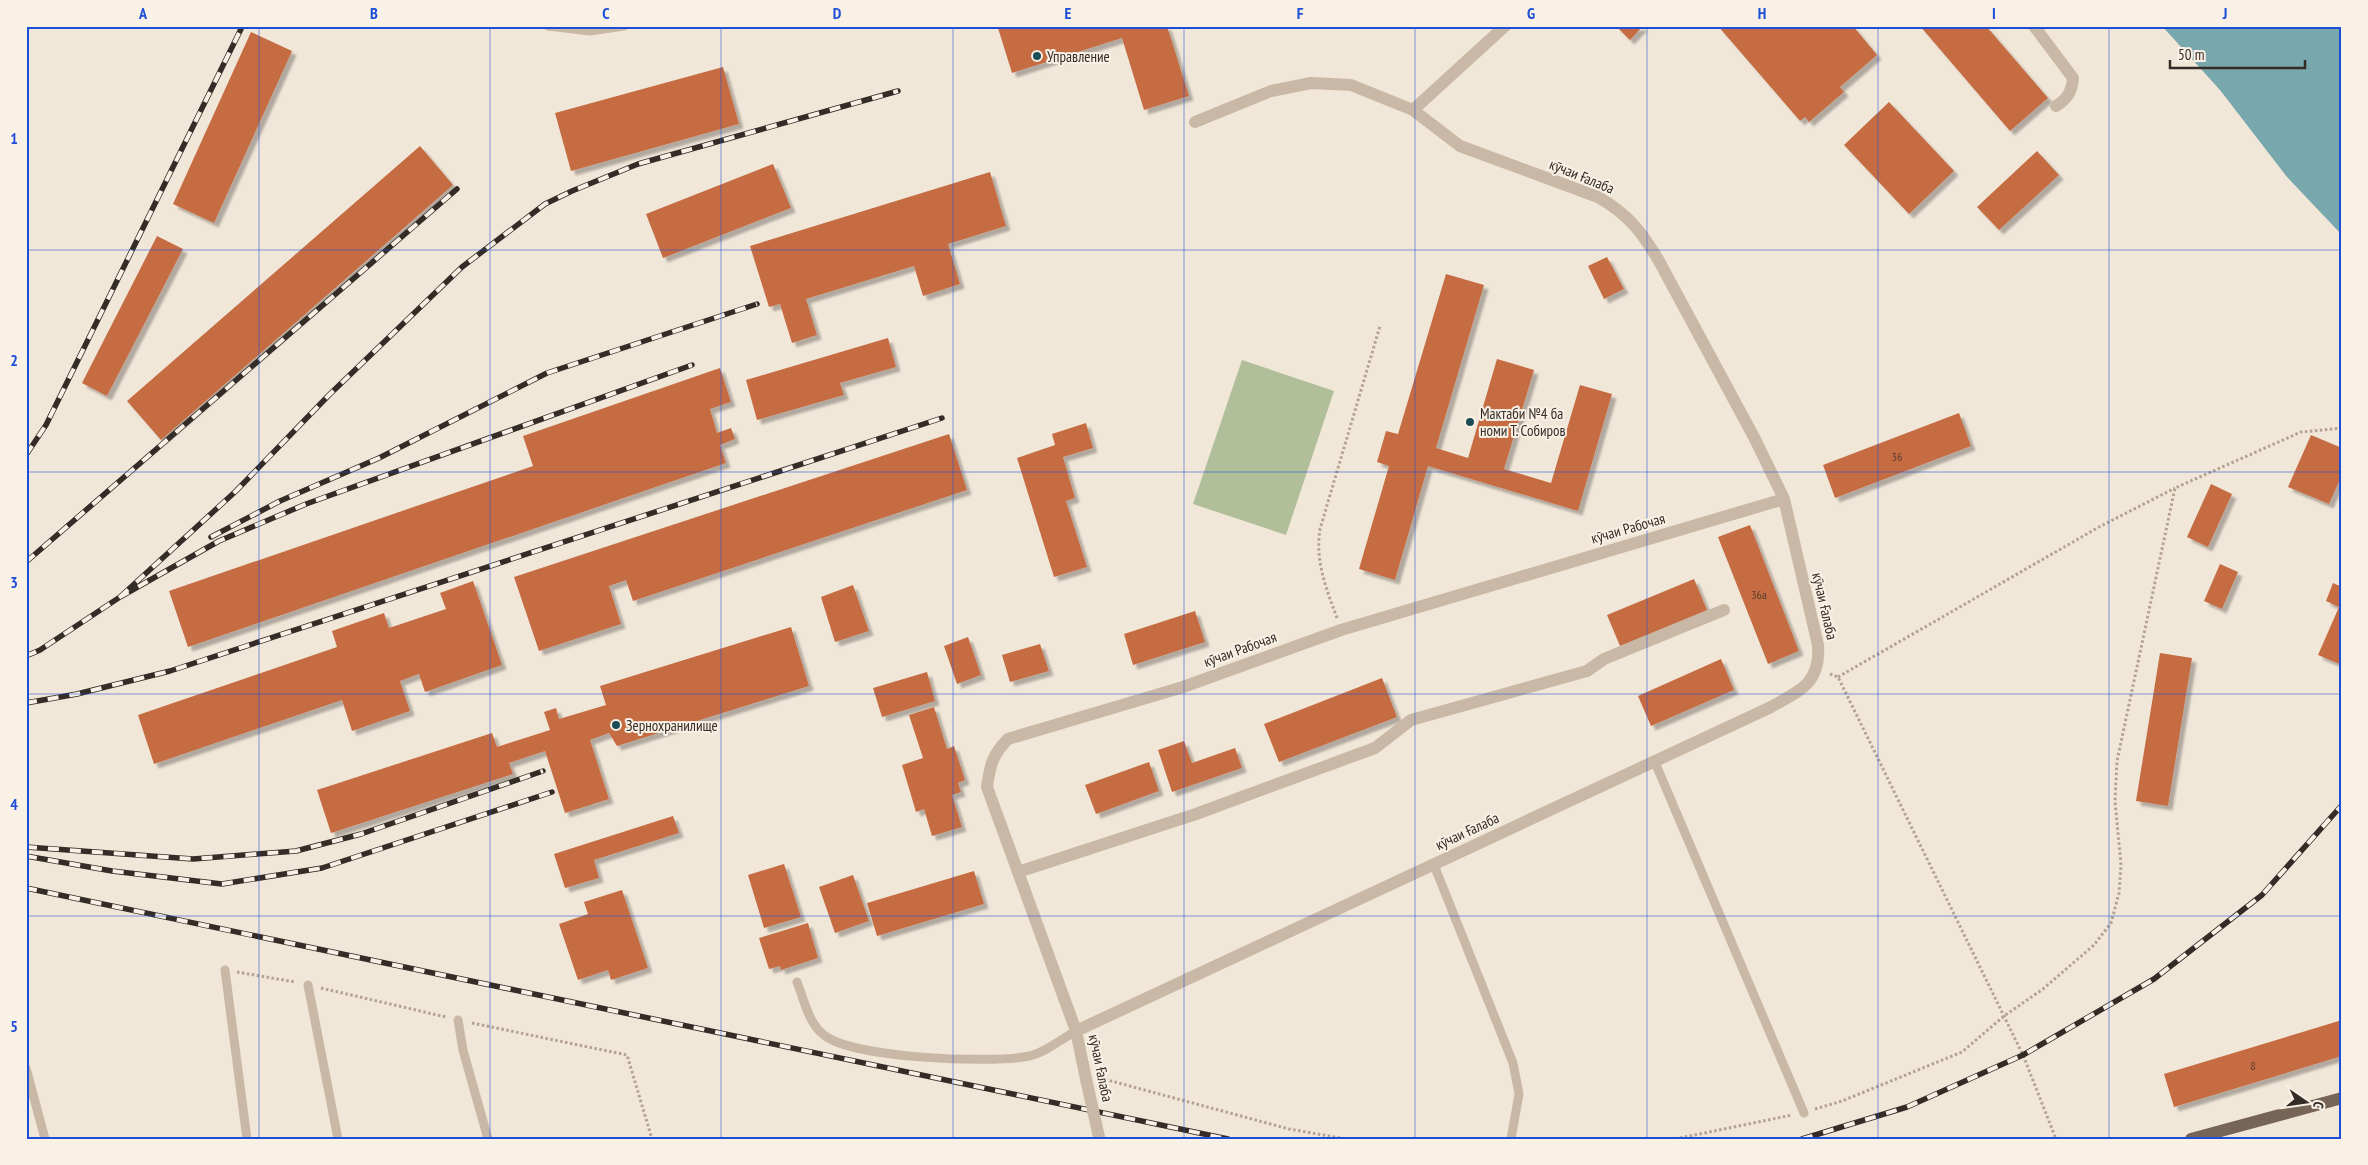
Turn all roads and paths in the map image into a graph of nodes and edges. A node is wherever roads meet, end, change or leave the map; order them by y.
1 (548, 26) edge
2 (624, 26) edge
3 (1505, 26) edge
4 (2034, 26) edge
5 (2056, 106) dead end
6 (1413, 110) junction
7 (1195, 122) dead end
8 (1380, 326) dead end
9 (2342, 428) edge
10 (2175, 488) junction
11 (1784, 499) junction
12 (1333, 606) dead end
13 (1724, 610) dead end
14 (1817, 670) junction
15 (1838, 677) junction
16 (1654, 760) junction
17 (1434, 865) junction
18 (1018, 872) junction
19 (224, 970) dead end
20 (797, 982) dead end
21 (308, 985) dead end
22 (2004, 1016) junction
23 (458, 1020) dead end
24 (1076, 1031) junction
25 (26, 1068) edge
26 (1085, 1076) junction
27 (2342, 1098) edge
28 (1804, 1113) junction
29 (1099, 1138) edge
30 (44, 1139) edge
31 (247, 1139) edge
32 (338, 1139) edge
33 (488, 1139) edge
34 (1346, 1139) edge
35 (1511, 1139) edge
36 (1675, 1139) edge
37 (2056, 1139) edge
38 (2191, 1139) edge

1 - 2 lane
3 - 6 street
4 - 5 street
6 - 7 street, кӯчаи Ғалаба
6 - 11 street, кӯчаи Ғалаба
8 - 12 path
9 - 10 path
10 - 15 path
10 - 22 path
11 - 14 street, кӯчаи Ғалаба
11 - 18 street, кӯчаи Рабочая
13 - 18 street
14 - 15 path
14 - 16 street, кӯчаи Ғалаба
15 - 22 path
16 - 17 street, кӯчаи Ғалаба
16 - 28 lane
17 - 24 street, кӯчаи Ғалаба
17 - 35 lane
18 - 24 street, кӯчаи Рабочая
19 - 31 lane
20 - 24 lane
21 - 32 lane
22 - 28 path
22 - 37 path
23 - 33 lane
24 - 26 street, кӯчаи Ғалаба
25 - 30 lane
26 - 29 street, кӯчаи Ғалаба, bridge
26 - 34 path
27 - 38 main road
28 - 36 path

